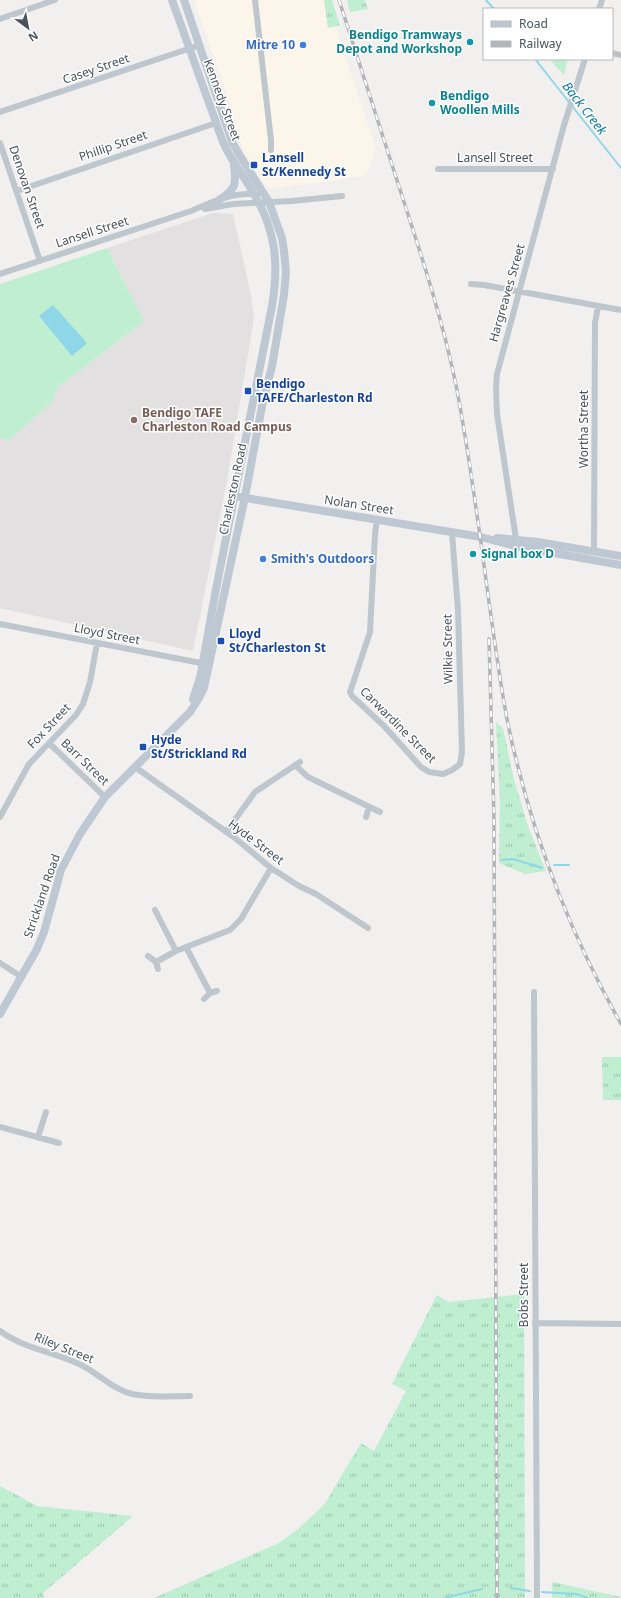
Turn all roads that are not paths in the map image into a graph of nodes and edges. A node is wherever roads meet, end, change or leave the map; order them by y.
1 (55, 0) edge
2 (172, 0) edge
3 (184, 0) edge
4 (256, 0) edge
5 (0, 19) edge
6 (200, 45) junction
7 (190, 48) junction
8 (585, 60) edge
9 (0, 112) edge
10 (216, 123) junction
11 (0, 143) edge
12 (271, 150) dead end
13 (233, 162) junction
14 (438, 169) dead end
15 (553, 169) junction
16 (17, 191) junction
17 (255, 194) junction
18 (342, 196) dead end
19 (219, 200) junction
20 (268, 200) junction
21 (259, 203) junction
22 (191, 211) junction
23 (40, 261) junction
24 (0, 274) edge
25 (471, 284) dead end
26 (519, 291) junction
27 (598, 306) junction
28 (621, 310) edge
29 (246, 436) junction
30 (256, 438) junction
31 (234, 496) junction
32 (245, 497) junction
33 (377, 520) junction
34 (452, 533) junction
35 (515, 543) junction
36 (594, 556) junction
37 (621, 556) edge
38 (621, 565) edge
39 (0, 624) edge
40 (97, 643) junction
41 (206, 664) junction
42 (49, 743) junction
43 (460, 764) joint
44 (135, 767) junction
45 (106, 797) junction
46 (369, 807) junction
47 (380, 812) dead end
48 (0, 817) edge
49 (366, 817) dead end
50 (226, 832) junction
51 (271, 868) junction
52 (155, 910) dead end
53 (368, 928) dead end
54 (186, 947) junction
55 (176, 951) junction
56 (148, 956) dead end
57 (156, 962) junction
58 (0, 963) edge
59 (158, 969) dead end
60 (22, 978) junction
61 (217, 992) dead end
62 (534, 992) dead end
63 (210, 993) junction
64 (204, 999) dead end
65 (0, 1014) edge
66 (46, 1112) dead end
67 (0, 1127) edge
68 (38, 1137) junction
69 (59, 1143) dead end
70 (535, 1324) junction
71 (621, 1324) edge
72 (0, 1331) edge
73 (190, 1396) dead end
74 (537, 1598) edge

1 - 5 street
2 - 7 street, Kennedy Street
3 - 6 street, Kennedy Street
4 - 12 street
6 - 7 street, Casey Street
6 - 20 street, Kennedy Street
7 - 9 street, Casey Street
7 - 10 street, Kennedy Street
8 - 15 street, Hargreaves Street
10 - 13 street, Kennedy Street
10 - 16 street, Phillip Street
11 - 16 street, Denovan Street
13 - 17 street, Kennedy Street
13 - 19 street
14 - 15 street, Lansell Street
15 - 26 street, Hargreaves Street
16 - 23 street, Denovan Street
17 - 19 street, Lansell Street
17 - 20 street, Lansell Street
17 - 21 street, Kennedy Street
18 - 20 street, Lansell Street
19 - 22 street, Lansell Street
20 - 21 street, Lansell Street
20 - 30 street, Charleston Road
21 - 22 street, Lansell Street
21 - 29 street, Charleston Road
22 - 23 street, Lansell Street
23 - 24 street, Lansell Street
25 - 26 street
26 - 27 street
26 - 35 street, Hargreaves Street
27 - 28 street
27 - 36 street, Wortha Street
29 - 30 street
29 - 31 street, Charleston Road
30 - 32 street, Charleston Road
31 - 32 street, Nolan Street
31 - 41 street, Charleston Road
32 - 33 street, Nolan Street
32 - 41 street, Charleston Road
33 - 34 street, Nolan Street
33 - 43 street, Carwardine Street
34 - 35 street, Nolan Street
34 - 43 street, Wilkie Street
35 - 36 street, Nolan Street
36 - 37 street, Nolan Street
36 - 38 street, Nolan Street
39 - 40 street, Lloyd Street
40 - 41 street, Lloyd Street
40 - 42 street, Fox Street
41 - 44 street, Strickland Road
42 - 45 street, Barr Street
42 - 48 street, Fox Street
44 - 45 street, Strickland Road
44 - 50 street, Hyde Street
45 - 60 street, Strickland Road
46 - 47 street
46 - 49 street
46 - 50 street
50 - 51 street, Hyde Street
51 - 53 street, Hyde Street
51 - 54 street
52 - 55 street
54 - 55 street
54 - 63 street
55 - 57 street
56 - 57 street
57 - 59 street
58 - 60 street
60 - 65 street, Strickland Road
61 - 63 street
62 - 70 street, Bobs Street
63 - 64 street
66 - 68 street
67 - 68 street
68 - 69 street
70 - 71 street
70 - 74 street, Bobs Street
72 - 73 street, Riley Street

